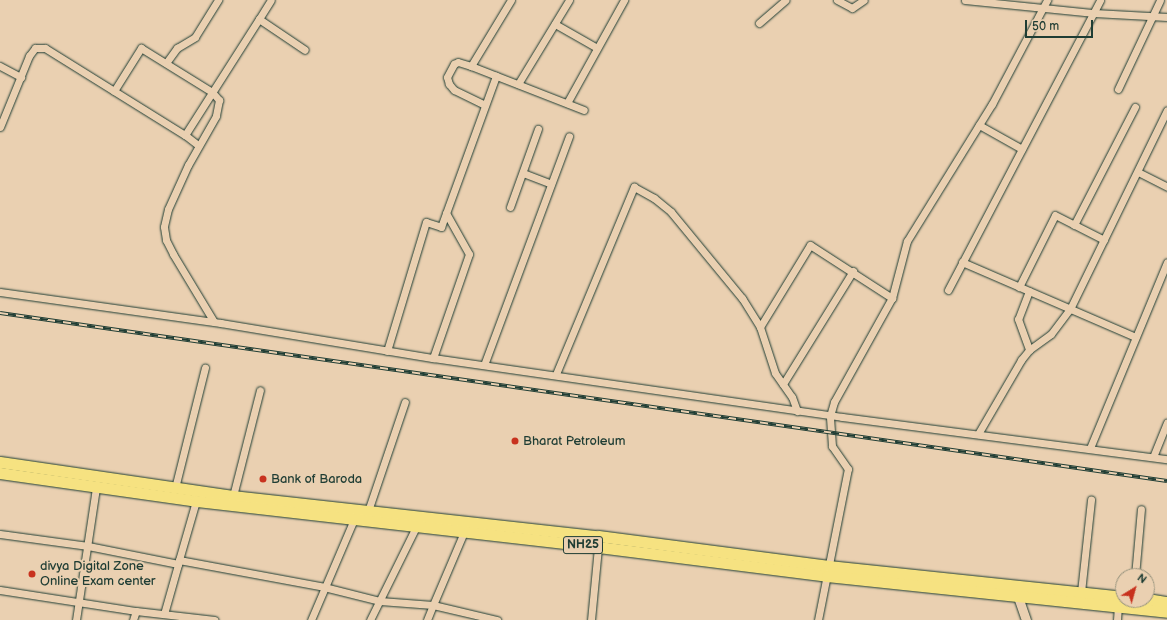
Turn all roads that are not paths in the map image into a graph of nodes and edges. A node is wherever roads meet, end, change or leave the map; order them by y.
1 (218, 0) edge
2 (271, 0) edge
3 (512, 0) edge
4 (569, 0) edge
5 (624, 0) edge
6 (785, 0) edge
7 (837, 0) edge
8 (864, 0) edge
9 (965, 0) edge
10 (1047, 0) edge
11 (1100, 0) edge
12 (1160, 0) edge
13 (990, 2) edge
14 (1043, 9) junction
15 (1094, 13) junction
16 (1153, 16) junction
17 (1167, 17) edge
18 (259, 19) junction
19 (759, 23) dead end
20 (555, 24) junction
21 (597, 48) junction
22 (304, 50) dead end
23 (166, 64) junction
24 (0, 66) edge
25 (471, 66) junction
26 (496, 76) junction
27 (21, 77) junction
28 (518, 84) junction
29 (1118, 89) dead end
30 (114, 91) junction
31 (212, 92) junction
32 (567, 103) junction
33 (485, 105) junction
34 (1135, 107) dead end
35 (584, 110) dead end
36 (1167, 110) edge
37 (979, 125) junction
38 (0, 127) edge
39 (538, 129) dead end
40 (185, 135) junction
41 (569, 136) dead end
42 (198, 145) junction
43 (1022, 149) junction
44 (1138, 172) junction
45 (523, 173) junction
46 (552, 184) junction
47 (1167, 187) edge
48 (510, 207) dead end
49 (446, 213) junction
50 (1074, 225) junction
51 (1104, 240) junction
52 (962, 262) junction
53 (1167, 262) edge
54 (853, 271) junction
55 (1019, 287) junction
56 (948, 290) dead end
57 (1029, 291) junction
58 (0, 292) edge
59 (892, 298) junction
60 (1070, 308) junction
61 (214, 322) junction
62 (760, 327) junction
63 (1135, 338) junction
64 (387, 350) junction
65 (1030, 350) junction
66 (434, 358) junction
67 (484, 365) junction
68 (205, 368) dead end
69 (556, 374) junction
70 (784, 384) junction
71 (260, 390) dead end
72 (405, 402) dead end
73 (797, 411) junction
74 (830, 416) junction
75 (1167, 423) edge
76 (978, 434) junction
77 (1090, 448) junction
78 (1153, 457) junction
79 (1167, 459) edge
80 (0, 462) edge
81 (0, 473) edge
82 (96, 488) junction
83 (175, 488) junction
84 (233, 496) junction
85 (1091, 500) dead end
86 (196, 501) junction
87 (1141, 509) dead end
88 (368, 511) junction
89 (354, 519) junction
90 (416, 527) junction
91 (464, 532) junction
92 (0, 534) edge
93 (88, 546) junction
94 (598, 547) junction
95 (179, 562) junction
96 (1137, 568) edge
97 (828, 571) junction
98 (324, 587) junction
99 (0, 590) edge
100 (1015, 590) junction
101 (1081, 592) junction
102 (1115, 600) edge
103 (1115, 600) edge
104 (1155, 600) edge
105 (380, 601) junction
106 (79, 602) junction
107 (1167, 602) edge
108 (433, 605) junction
109 (1119, 608) edge
110 (1150, 608) edge
111 (136, 611) junction
112 (1167, 612) edge
113 (164, 614) junction
114 (189, 619) edge
115 (76, 620) edge
116 (133, 620) edge
117 (214, 620) edge
118 (311, 620) edge
119 (370, 620) edge
120 (427, 620) edge
121 (497, 620) edge
122 (591, 620) edge
123 (819, 620) edge
124 (1026, 620) edge
125 (1117, 620) edge

1 - 23 street
2 - 18 street
3 - 25 street
4 - 20 street
5 - 21 street
6 - 19 street
7 - 8 street
9 - 13 street
10 - 14 street
11 - 15 street
12 - 16 street
13 - 14 street
14 - 15 street
14 - 37 street
15 - 16 street
15 - 43 street
16 - 17 street
16 - 29 street
18 - 22 street
18 - 31 street
20 - 21 street
20 - 28 street
21 - 32 street
23 - 30 street
23 - 31 street
24 - 27 street
25 - 26 street
25 - 33 street
26 - 28 street
26 - 33 street
27 - 30 street
27 - 38 street
28 - 32 street
30 - 40 street
31 - 40 street
31 - 42 street
32 - 35 street
33 - 49 street
34 - 50 street
36 - 44 street
37 - 43 street
37 - 59 street
39 - 45 street
40 - 42 street
41 - 46 street
42 - 61 street
43 - 52 street
44 - 47 street
44 - 51 street
45 - 46 street
45 - 48 street
46 - 67 street
49 - 64 street
49 - 66 street
50 - 51 street
50 - 55 street
51 - 60 street
52 - 55 street
52 - 56 street
53 - 63 street
54 - 59 street
54 - 62 street
54 - 70 street
55 - 57 street
57 - 60 street
57 - 65 street
58 - 61 street
59 - 74 street
60 - 63 street
60 - 65 street
61 - 64 street
62 - 69 street
62 - 70 street
63 - 77 street
64 - 66 street
65 - 76 street
66 - 67 street
67 - 69 street
68 - 83 street
69 - 73 street
70 - 73 street
71 - 84 street
72 - 88 street
73 - 74 street
74 - 76 street
74 - 97 street
75 - 78 street
76 - 77 street
77 - 78 street
78 - 79 street
80 - 83 main road, NH25
81 - 82 main road, NH25
82 - 86 main road, NH25
82 - 93 street
83 - 84 main road, NH25
84 - 88 main road, NH25
85 - 101 street
86 - 89 main road, NH25
86 - 95 street
87 - 96 street
88 - 97 main road, NH25
89 - 90 main road, NH25
89 - 98 street
90 - 91 main road, NH25
90 - 105 street
91 - 94 main road, NH25
91 - 108 street
92 - 93 street
93 - 95 street
93 - 106 street
94 - 97 main road, NH25
94 - 122 street
95 - 98 street
95 - 113 street
97 - 100 main road, NH25
97 - 123 street
98 - 105 street
98 - 118 street
99 - 106 street
100 - 101 main road, NH25
100 - 103 main road, NH25
100 - 124 street
101 - 102 main road, NH25
104 - 107 main road
105 - 108 street
105 - 119 street
106 - 111 street
106 - 115 street
108 - 120 street
108 - 121 street
109 - 125 street
110 - 112 main road, NH25
111 - 113 street
111 - 116 street
113 - 114 street
114 - 117 street

